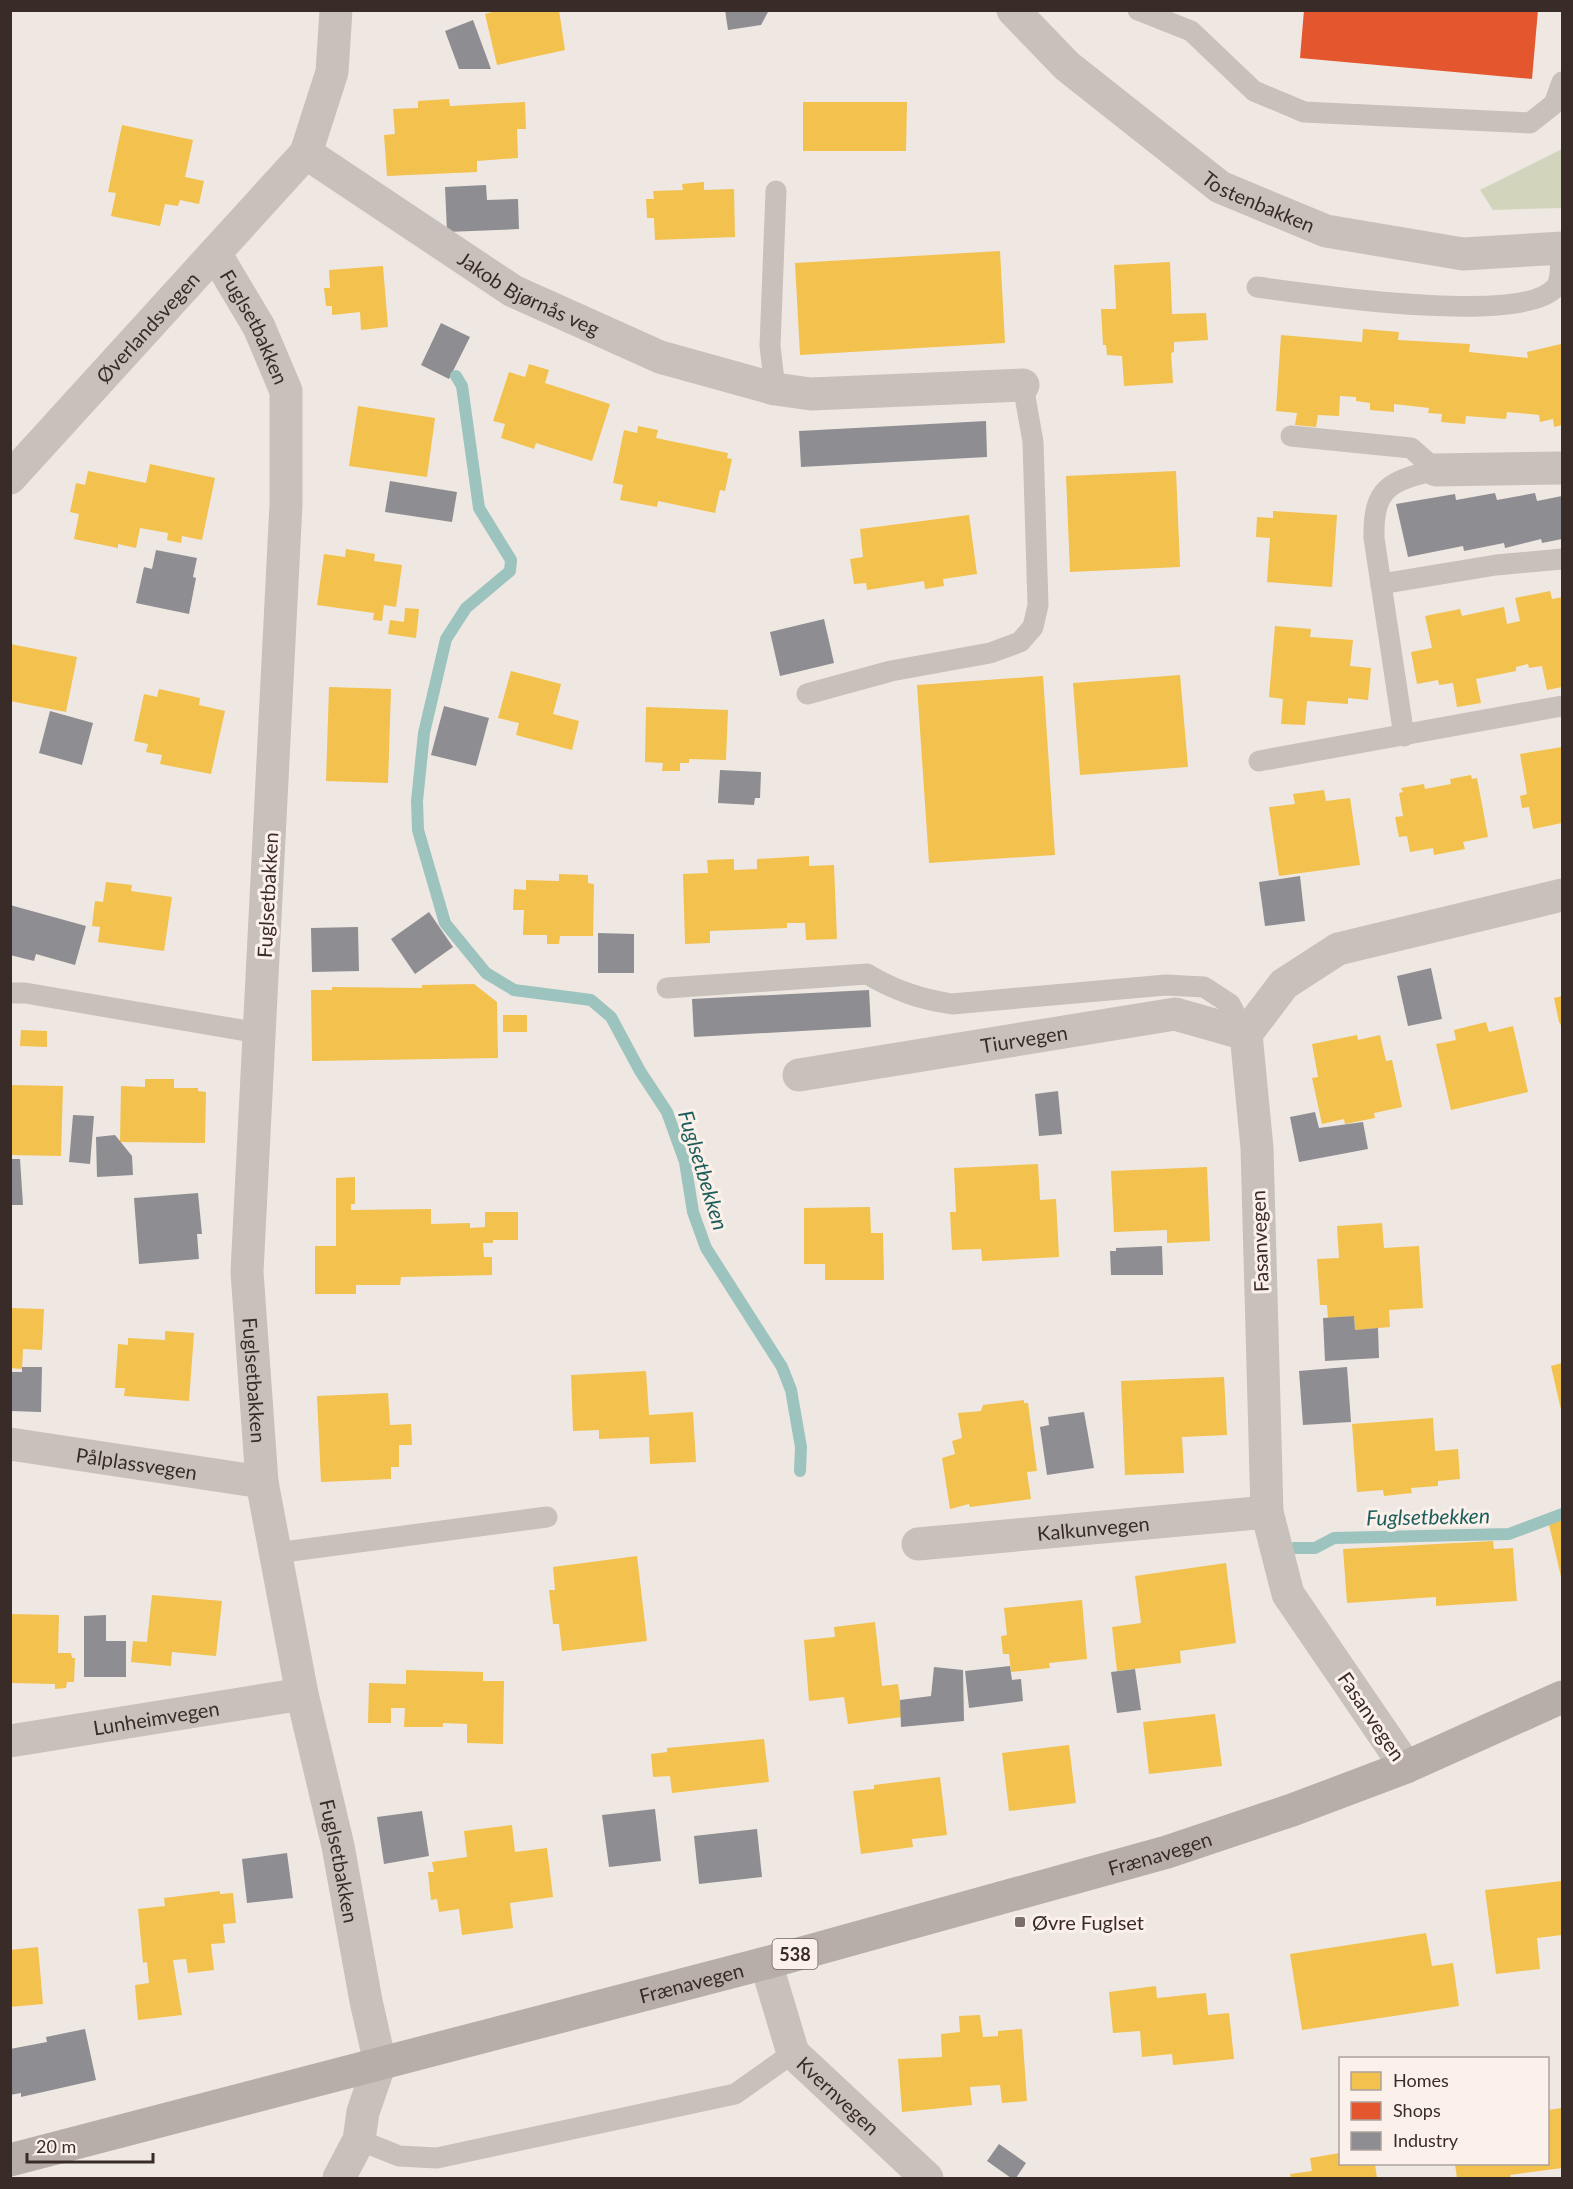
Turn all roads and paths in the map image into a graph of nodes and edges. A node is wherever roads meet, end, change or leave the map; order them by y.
1 (336, 10) edge
2 (1013, 10) edge
3 (1138, 10) edge
4 (1563, 82) edge
5 (306, 153) junction
6 (776, 191) dead end
7 (1561, 248) edge
8 (215, 253) junction
9 (1257, 287) dead end
10 (1023, 385) joint
11 (775, 389) junction
12 (1291, 436) dead end
13 (1563, 468) edge
14 (1436, 470) junction
15 (10, 478) edge
16 (1563, 559) edge
17 (1381, 584) junction
18 (807, 694) dead end
19 (1563, 706) edge
20 (1404, 736) junction
21 (1259, 761) dead end
22 (1563, 895) edge
23 (667, 988) dead end
24 (10, 993) edge
25 (260, 1033) junction
26 (1246, 1034) junction
27 (799, 1076) dead end
28 (10, 1444) edge
29 (262, 1482) junction
30 (1267, 1512) junction
31 (547, 1517) dead end
32 (918, 1544) dead end
33 (276, 1552) junction
34 (302, 1694) junction
35 (1563, 1697) edge
36 (10, 1741) edge
37 (1406, 1767) junction
38 (766, 1963) junction
39 (793, 2053) junction
40 (380, 2063) junction
41 (359, 2140) junction
42 (10, 2160) edge
43 (339, 2178) edge
44 (927, 2178) edge

1 - 5 street, Øverlandsvegen
2 - 7 street, Tostenbakken
3 - 4 lane
5 - 8 street, Øverlandsvegen
5 - 11 street, Jakob Bjørnås veg
6 - 11 lane
7 - 9 lane
8 - 15 street, Øverlandsvegen
8 - 25 street, Fuglsetbakken
10 - 11 street, Jakob Bjørnås veg
10 - 18 lane
12 - 14 lane
13 - 14 street
14 - 17 lane
16 - 17 lane
17 - 20 lane
19 - 20 lane
20 - 21 lane
22 - 26 street
23 - 26 lane
24 - 25 lane
25 - 29 street, Fuglsetbakken
26 - 27 street, Tiurvegen
26 - 30 street, Fasanvegen
28 - 29 street, Pålplassvegen
29 - 33 street, Fuglsetbakken
30 - 32 street, Kalkunvegen
30 - 37 street, Fasanvegen
31 - 33 lane
33 - 34 street, Fuglsetbakken
34 - 36 street, Lunheimvegen
34 - 40 street, Fuglsetbakken
35 - 37 main road, Frænavegen / 538
37 - 38 main road, Frænavegen / 538
38 - 39 street, Kvernvegen
38 - 40 main road, Frænavegen / 538
39 - 41 lane
39 - 44 street, Kvernvegen
40 - 41 street
40 - 42 main road, Frænavegen / 538
41 - 43 street

